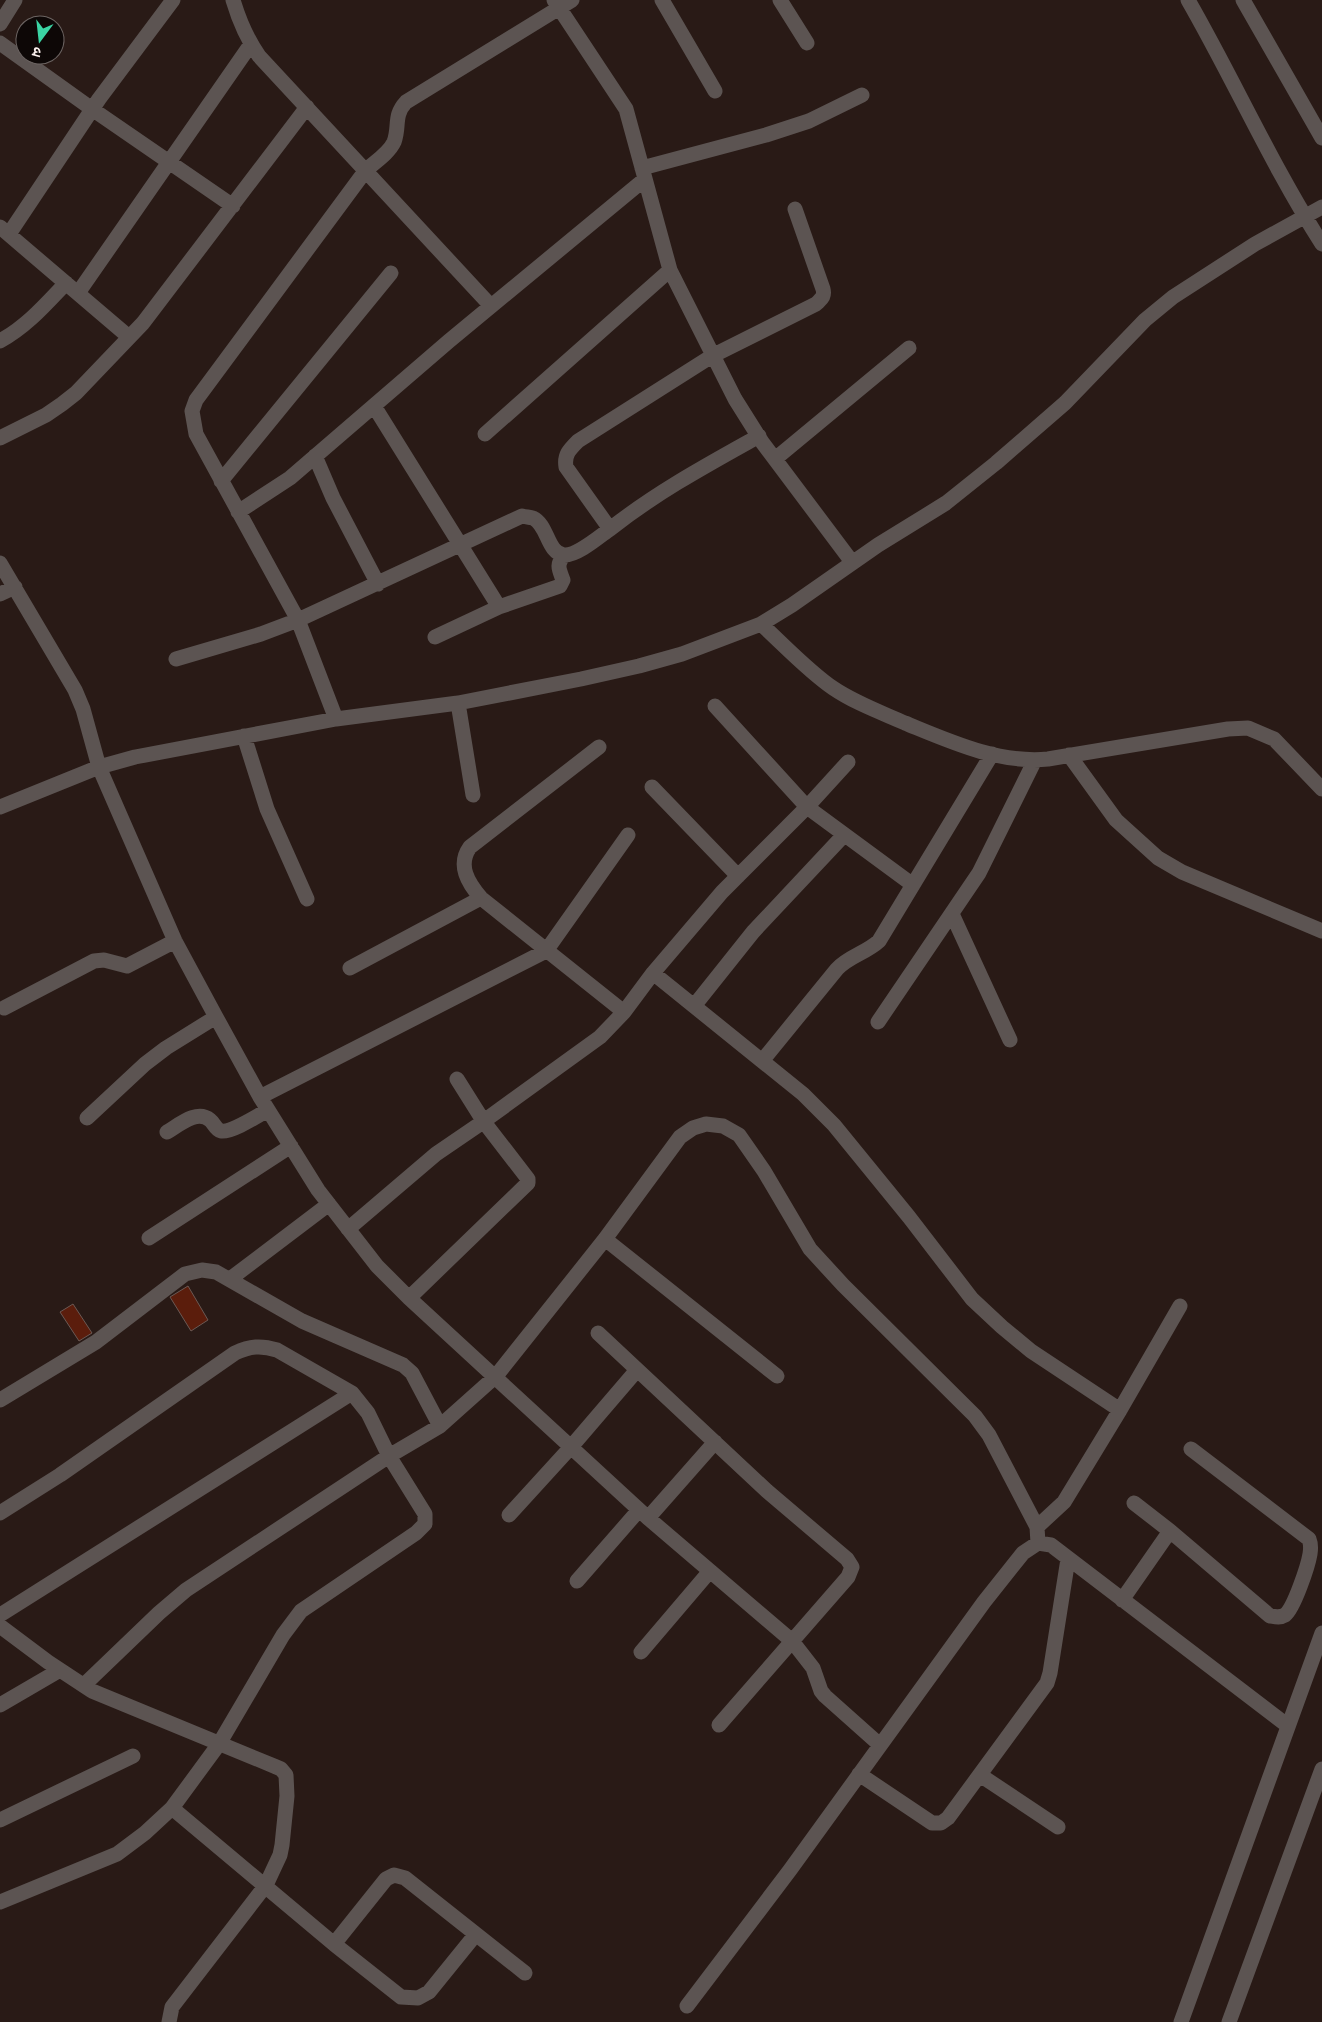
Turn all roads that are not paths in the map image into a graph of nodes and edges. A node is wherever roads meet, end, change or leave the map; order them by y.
1 (15, 0) edge
2 (173, 0) edge
3 (232, 0) edge
4 (662, 0) edge
5 (780, 0) edge
6 (1188, 0) edge
7 (1242, 0) edge
8 (562, 3) edge
9 (0, 24) edge
10 (0, 43) edge
11 (807, 43) dead end
12 (251, 44) junction
13 (715, 92) dead end
14 (862, 95) dead end
15 (308, 108) junction
16 (92, 109) junction
17 (1322, 138) edge
18 (170, 163) junction
19 (366, 170) junction
20 (644, 174) junction
21 (232, 206) junction
22 (794, 209) dead end
23 (1313, 212) edge
24 (4, 230) edge
25 (1322, 244) edge
26 (670, 270) junction
27 (391, 273) dead end
28 (66, 283) junction
29 (78, 293) junction
30 (491, 306) junction
31 (130, 337) junction
32 (0, 341) edge
33 (909, 348) dead end
34 (712, 356) junction
35 (374, 406) junction
36 (485, 434) dead end
37 (759, 436) junction
38 (0, 438) edge
39 (315, 456) junction
40 (775, 459) junction
41 (221, 481) junction
42 (238, 512) junction
43 (610, 529) junction
44 (461, 544) junction
45 (564, 555) junction
46 (852, 562) junction
47 (0, 563) edge
48 (378, 584) junction
49 (15, 587) junction
50 (0, 594) edge
51 (500, 607) junction
52 (298, 620) junction
53 (761, 624) junction
54 (435, 637) dead end
55 (176, 659) dead end
56 (458, 703) junction
57 (715, 706) dead end
58 (336, 719) junction
59 (244, 736) junction
60 (599, 747) dead end
61 (992, 754) junction
62 (1069, 755) junction
63 (1035, 760) junction
64 (848, 762) dead end
65 (99, 767) junction
66 (652, 787) dead end
67 (1322, 789) edge
68 (473, 795) dead end
69 (0, 807) edge
70 (807, 807) junction
71 (628, 835) dead end
72 (844, 835) junction
73 (738, 876) junction
74 (913, 885) junction
75 (481, 898) junction
76 (308, 899) dead end
77 (952, 914) junction
78 (1322, 930) edge
79 (175, 941) junction
80 (546, 951) junction
81 (350, 968) dead end
82 (653, 973) junction
83 (694, 1006) junction
84 (4, 1008) dead end
85 (624, 1012) junction
86 (216, 1017) junction
87 (878, 1022) dead end
88 (1010, 1040) dead end
89 (762, 1062) junction
90 (457, 1079) dead end
91 (260, 1097) junction
92 (268, 1110) junction
93 (87, 1118) dead end
94 (484, 1122) junction
95 (167, 1132) dead end
96 (291, 1146) junction
97 (329, 1204) junction
98 (348, 1229) junction
99 (149, 1238) dead end
100 (604, 1239) junction
101 (230, 1279) junction
102 (409, 1298) junction
103 (1180, 1306) dead end
104 (598, 1333) dead end
105 (637, 1370) junction
106 (496, 1376) junction
107 (777, 1376) dead end
108 (352, 1393) junction
109 (0, 1400) edge
110 (1120, 1410) junction
111 (440, 1426) junction
112 (715, 1442) junction
113 (571, 1447) junction
114 (1191, 1449) dead end
115 (389, 1456) junction
116 (1134, 1503) dead end
117 (0, 1513) edge
118 (643, 1514) junction
119 (510, 1515) dead end
120 (1037, 1527) junction
121 (1170, 1531) junction
122 (1038, 1543) junction
123 (1068, 1559) junction
124 (710, 1572) junction
125 (577, 1581) dead end
126 (1122, 1600) junction
127 (0, 1615) edge
128 (0, 1626) edge
129 (1322, 1633) edge
130 (792, 1641) junction
131 (641, 1652) dead end
132 (60, 1670) junction
133 (84, 1685) junction
134 (0, 1705) edge
135 (719, 1725) dead end
136 (1288, 1726) junction
137 (219, 1744) junction
138 (880, 1745) junction
139 (132, 1756) dead end
140 (1322, 1769) edge
141 (860, 1774) junction
142 (980, 1774) junction
143 (172, 1808) junction
144 (0, 1820) edge
145 (1058, 1827) dead end
146 (266, 1885) junction
147 (0, 1902) edge
148 (476, 1934) junction
149 (334, 1944) junction
150 (525, 1973) dead end
151 (688, 2006) dead end
152 (169, 2022) edge
153 (1181, 2022) edge
154 (1229, 2022) edge

1 - 9 street
2 - 16 street
3 - 12 street
4 - 13 street
5 - 11 street
6 - 23 street
7 - 17 street
8 - 19 street
8 - 20 street
10 - 16 street
12 - 15 street
12 - 18 street
14 - 20 street
15 - 19 street
15 - 21 street
16 - 18 street
16 - 24 street
18 - 21 street
18 - 29 street
19 - 30 street
19 - 41 street
20 - 26 street
20 - 30 street
21 - 31 street
22 - 34 street
23 - 25 street
23 - 46 street
24 - 28 street
26 - 34 street
26 - 36 street
27 - 41 street
28 - 29 street
28 - 32 street
29 - 31 street
30 - 35 street
31 - 38 street
33 - 40 street
34 - 37 street
34 - 43 street
35 - 39 street
35 - 44 street
37 - 40 street
37 - 43 street
39 - 42 street
39 - 48 street
40 - 46 street
41 - 42 street
42 - 52 street
43 - 45 street
44 - 45 street
44 - 48 street
44 - 51 street
45 - 51 street
46 - 53 street
47 - 49 street
48 - 52 street
49 - 50 street
49 - 65 street
51 - 54 street
52 - 55 street
52 - 58 street
53 - 56 street
53 - 61 street
56 - 58 street
56 - 68 street
57 - 70 street
58 - 59 street
59 - 65 street
59 - 76 street
60 - 75 street
61 - 63 street
61 - 74 street
62 - 63 street
62 - 67 street
62 - 78 street
63 - 77 street
64 - 70 street
65 - 69 street
65 - 79 street
66 - 73 street
70 - 72 street
70 - 73 street
71 - 80 street
72 - 74 street
72 - 83 street
73 - 82 street
74 - 89 street
75 - 80 street
75 - 81 street
77 - 87 street
77 - 88 street
79 - 84 street
79 - 86 street
80 - 85 street
80 - 91 street
82 - 83 street
82 - 85 street
83 - 89 street
85 - 94 street
86 - 91 street
86 - 93 street
89 - 110 street
90 - 94 street
91 - 92 street
92 - 95 street
92 - 96 street
94 - 98 street
94 - 102 street
96 - 97 street
96 - 99 street
97 - 98 street
97 - 101 street
98 - 102 street
100 - 106 street
100 - 107 street
100 - 120 street
101 - 109 street
101 - 111 street
102 - 106 street
103 - 110 street
104 - 105 street
105 - 112 street
105 - 113 street
106 - 111 street
106 - 113 street
108 - 115 street
108 - 117 street
108 - 127 street
110 - 120 street
111 - 115 street
112 - 118 street
112 - 130 street
113 - 118 street
113 - 119 street
114 - 121 street
115 - 133 street
115 - 137 street
116 - 121 street
118 - 124 street
118 - 125 street
120 - 122 street
121 - 126 street
122 - 123 street
122 - 138 street
123 - 126 street
123 - 142 street
124 - 130 street
124 - 131 street
126 - 136 street
128 - 132 street
129 - 136 street
130 - 135 street
130 - 138 street
132 - 133 street
132 - 134 street
133 - 137 street
136 - 153 street
137 - 143 street
137 - 146 street
138 - 141 street
139 - 144 street
140 - 154 street
141 - 142 street
141 - 151 street
142 - 145 street
143 - 146 street
143 - 147 street
146 - 149 street
146 - 152 street
148 - 149 street
148 - 149 street
148 - 150 street

